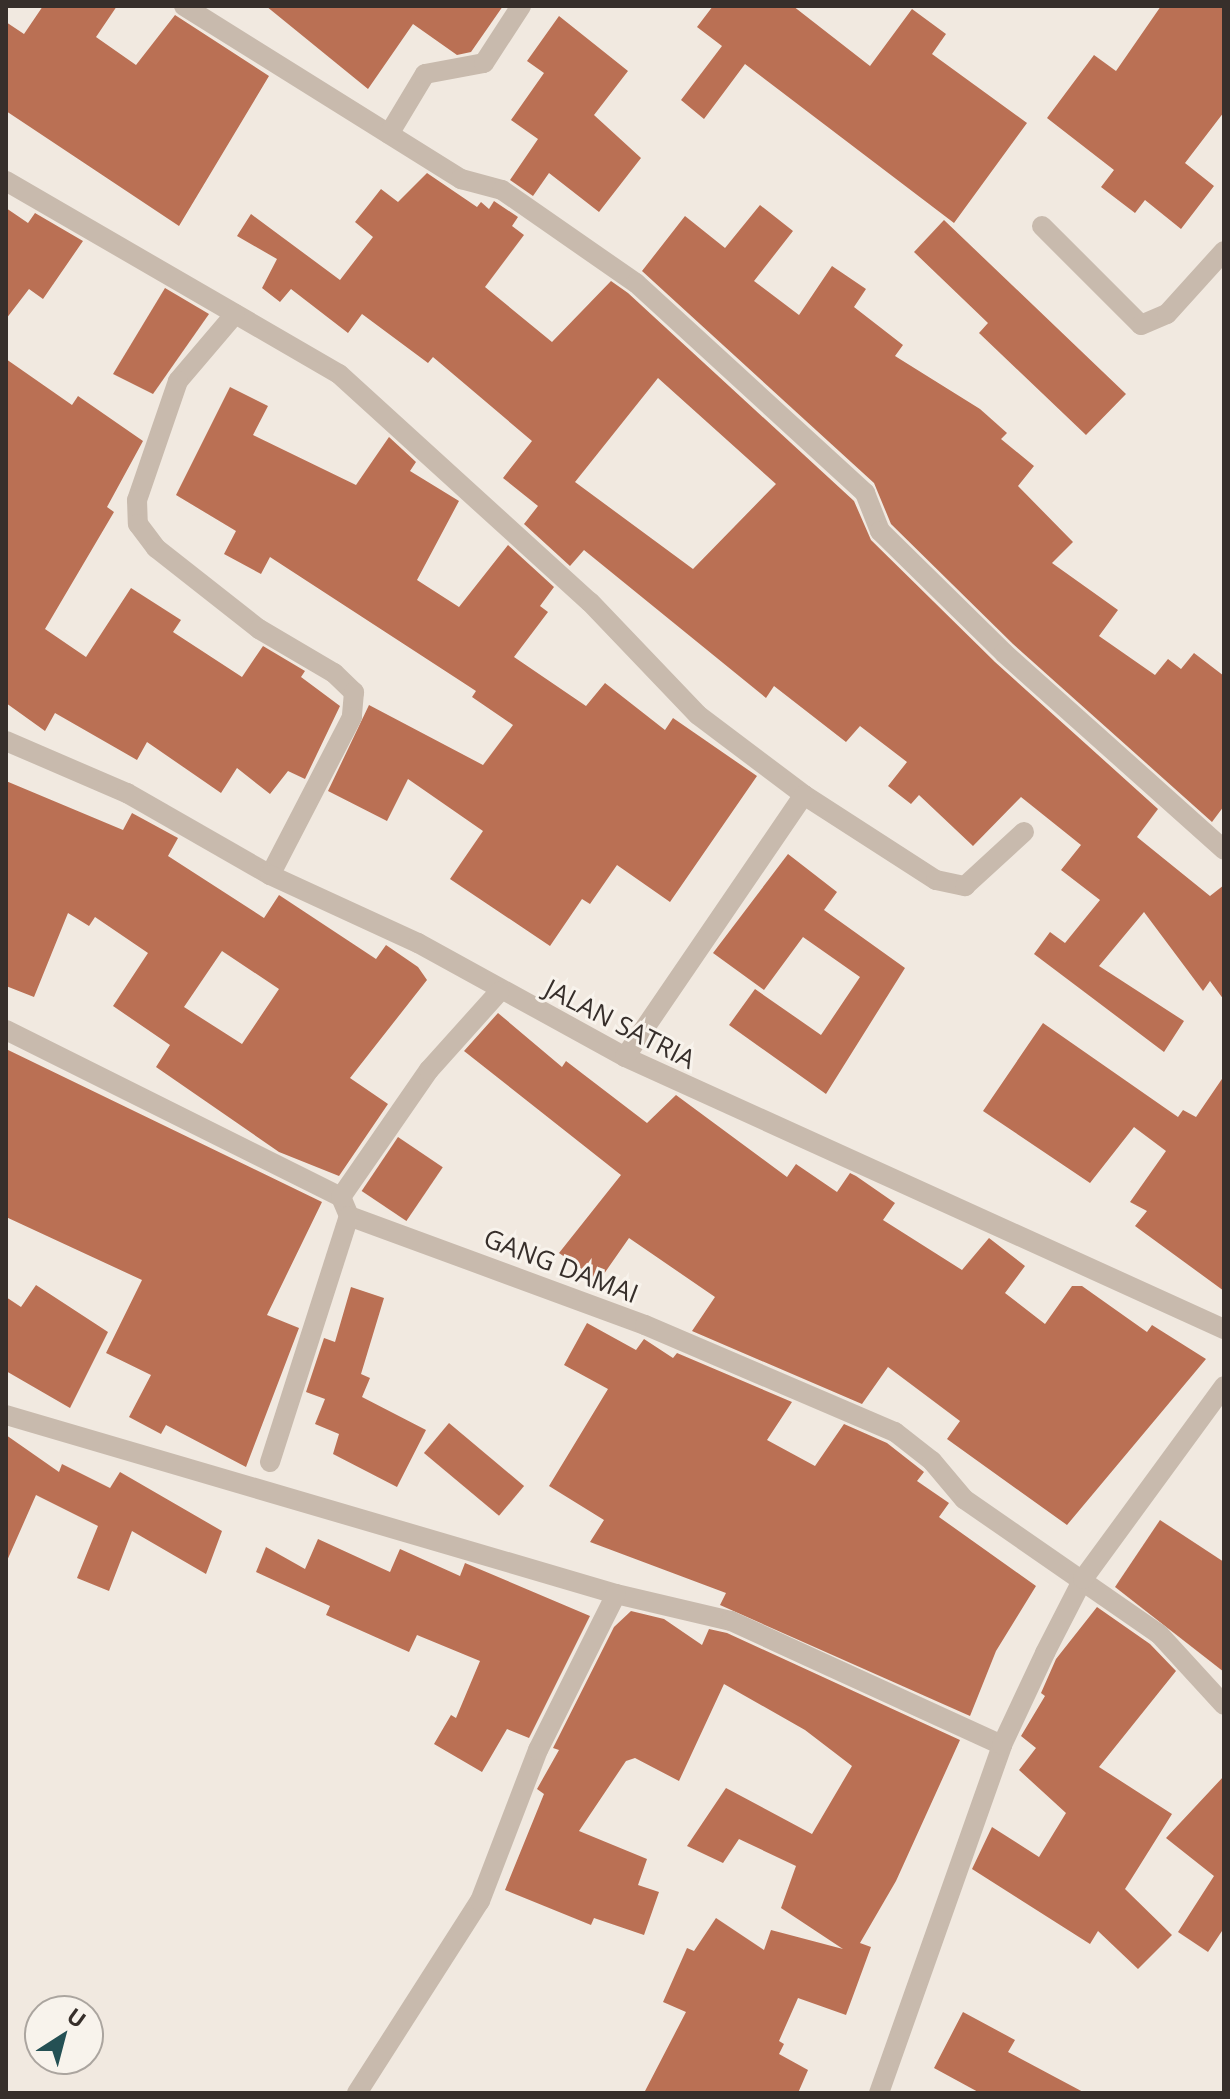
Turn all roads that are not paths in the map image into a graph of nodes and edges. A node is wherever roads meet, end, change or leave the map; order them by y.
1 (184, 6) edge
2 (521, 6) edge
3 (389, 134) junction
4 (6, 181) edge
5 (1042, 226) dead end
6 (1224, 251) edge
7 (235, 314) junction
8 (6, 741) edge
9 (804, 795) junction
10 (1024, 832) dead end
11 (1224, 850) edge
12 (270, 875) junction
13 (499, 992) junction
14 (6, 1030) edge
15 (625, 1057) junction
16 (345, 1206) junction
17 (1224, 1329) edge
18 (1224, 1386) edge
19 (6, 1415) edge
20 (270, 1462) dead end
21 (1083, 1579) junction
22 (616, 1594) junction
23 (1224, 1705) edge
24 (1002, 1745) junction
25 (357, 2093) edge
26 (879, 2093) edge

1 - 3 street
2 - 3 street
3 - 11 street
4 - 7 street
5 - 6 street
7 - 9 street
7 - 12 street
8 - 12 street, JALAN SATRIA
9 - 10 street
9 - 15 street
12 - 13 street, JALAN SATRIA
13 - 15 street, JALAN SATRIA
13 - 16 street
14 - 16 street, GANG DAMAI
15 - 17 street, JALAN SATRIA
16 - 20 street
16 - 21 street, GANG DAMAI
18 - 21 street
19 - 22 street
21 - 23 street, GANG DAMAI
21 - 24 street
22 - 24 street
22 - 25 street
24 - 26 street

